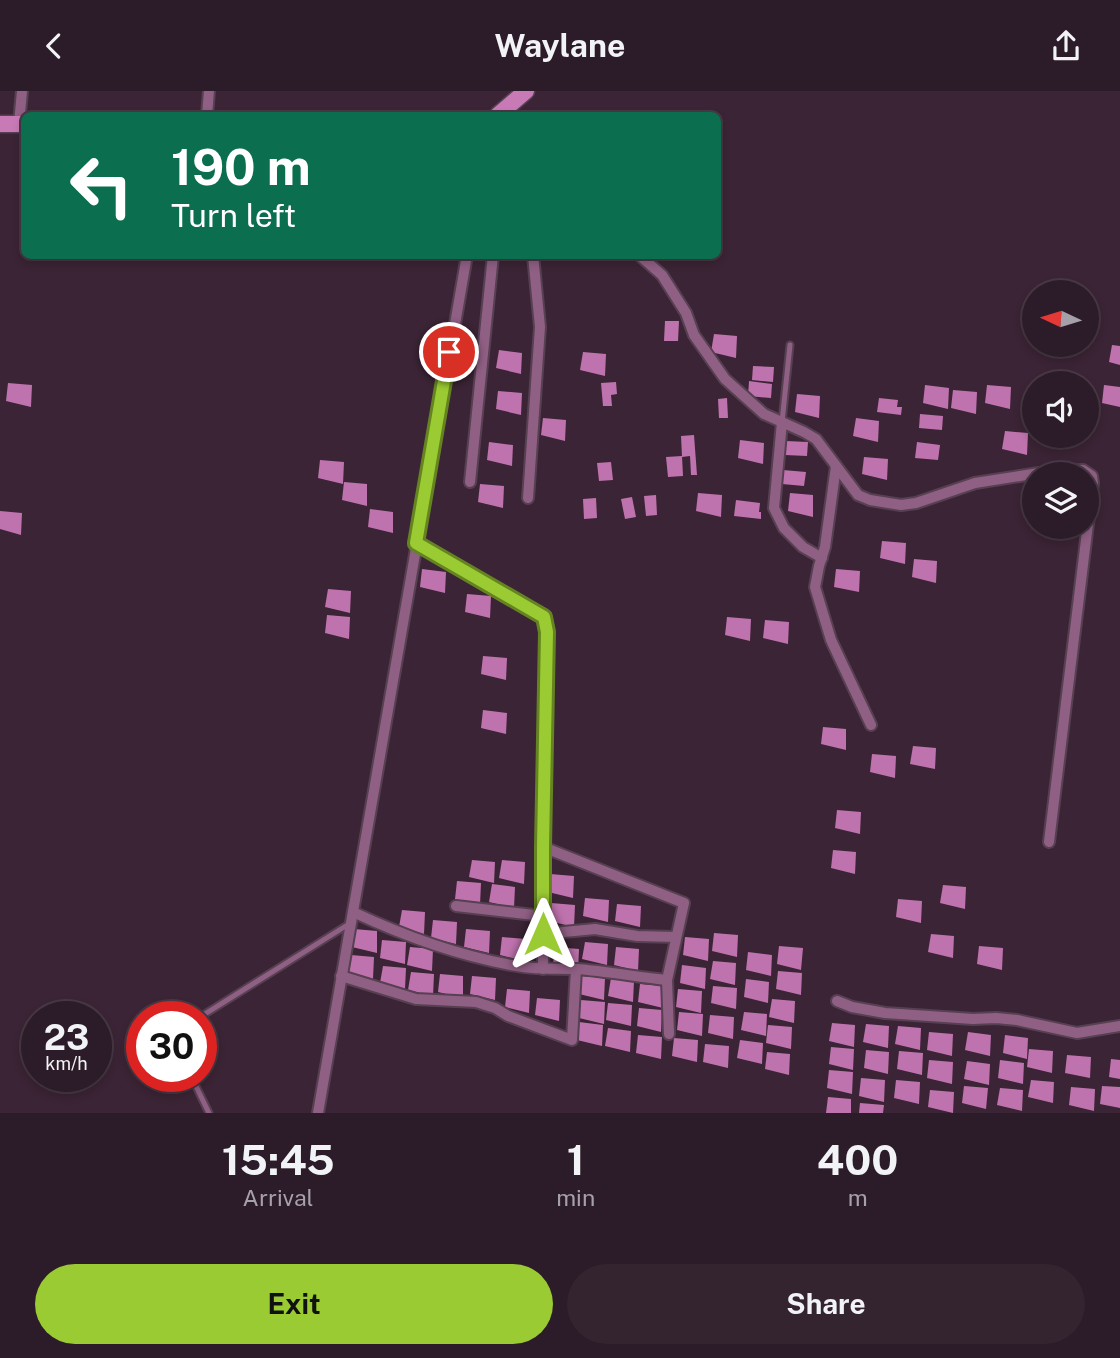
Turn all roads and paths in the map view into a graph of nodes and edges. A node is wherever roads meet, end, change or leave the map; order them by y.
1 (22, 91) edge
2 (209, 91) edge
3 (526, 91) edge
4 (506, 104) edge
5 (22, 112) edge
6 (207, 112) edge
7 (0, 124) edge
8 (21, 124) edge
9 (466, 259) edge
10 (493, 259) edge
11 (533, 259) edge
12 (644, 259) edge
13 (790, 345) dead end
14 (782, 422) junction
15 (836, 466) junction
16 (470, 482) dead end
17 (528, 498) dead end
18 (416, 543) junction
19 (821, 558) junction
20 (871, 725) dead end
21 (1049, 842) dead end
22 (543, 847) junction
23 (456, 906) dead end
24 (543, 916) junction
25 (352, 918) junction
26 (543, 934) junction
27 (677, 937) junction
28 (543, 969) junction
29 (576, 969) junction
30 (341, 976) junction
31 (667, 981) junction
32 (837, 1001) dead end
33 (217, 1006) edge
34 (1120, 1026) edge
35 (669, 1034) dead end
36 (199, 1092) edge
37 (209, 1113) edge
38 (318, 1113) edge

1 - 5 street
2 - 6 street
3 - 4 street
7 - 8 street
9 - 18 street
10 - 16 street
11 - 17 street
12 - 14 street
13 - 14 lane
14 - 15 street
14 - 19 street
15 - 19 street
15 - 21 street
18 - 22 street
18 - 25 street
19 - 20 street
22 - 24 street
22 - 27 street
23 - 24 street
24 - 26 street
25 - 28 street
25 - 30 street
25 - 33 lane
26 - 27 street
26 - 28 street
27 - 31 street
28 - 29 street
29 - 30 street
29 - 31 street
30 - 38 street
31 - 35 street
32 - 34 street
36 - 37 lane

